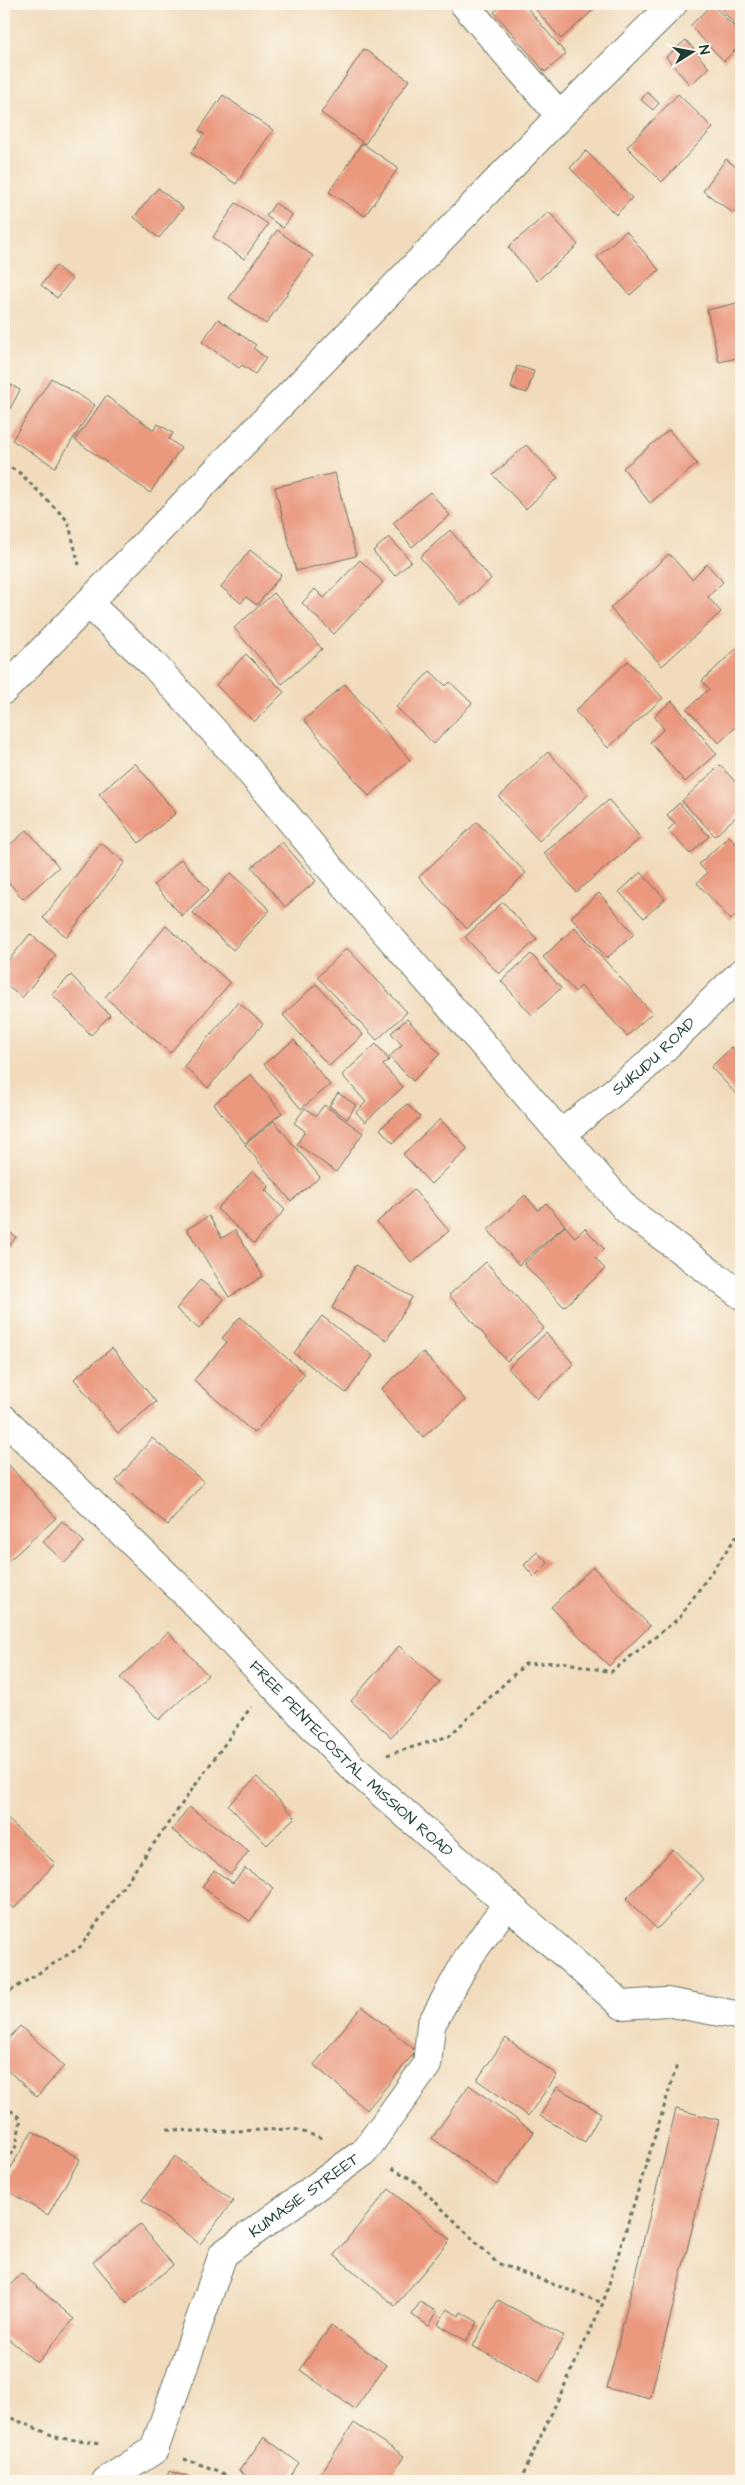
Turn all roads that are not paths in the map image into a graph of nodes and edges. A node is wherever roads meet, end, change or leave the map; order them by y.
1 (464, 4) edge
2 (673, 4) edge
3 (560, 116) junction
4 (89, 604) junction
5 (4, 690) edge
6 (741, 973) edge
7 (561, 1134) junction
8 (741, 1295) edge
9 (4, 1419) edge
10 (507, 1904) junction
11 (741, 2016) edge
12 (106, 2481) edge

1 - 3 street
2 - 3 street
3 - 4 street
4 - 5 street
4 - 7 street
6 - 7 street, SUKUDU ROAD
7 - 8 street
9 - 10 street, FREE PENTECOSTAL MISSION ROAD
10 - 11 street, FREE PENTECOSTAL MISSION ROAD
10 - 12 street, KUMASIE STREET

